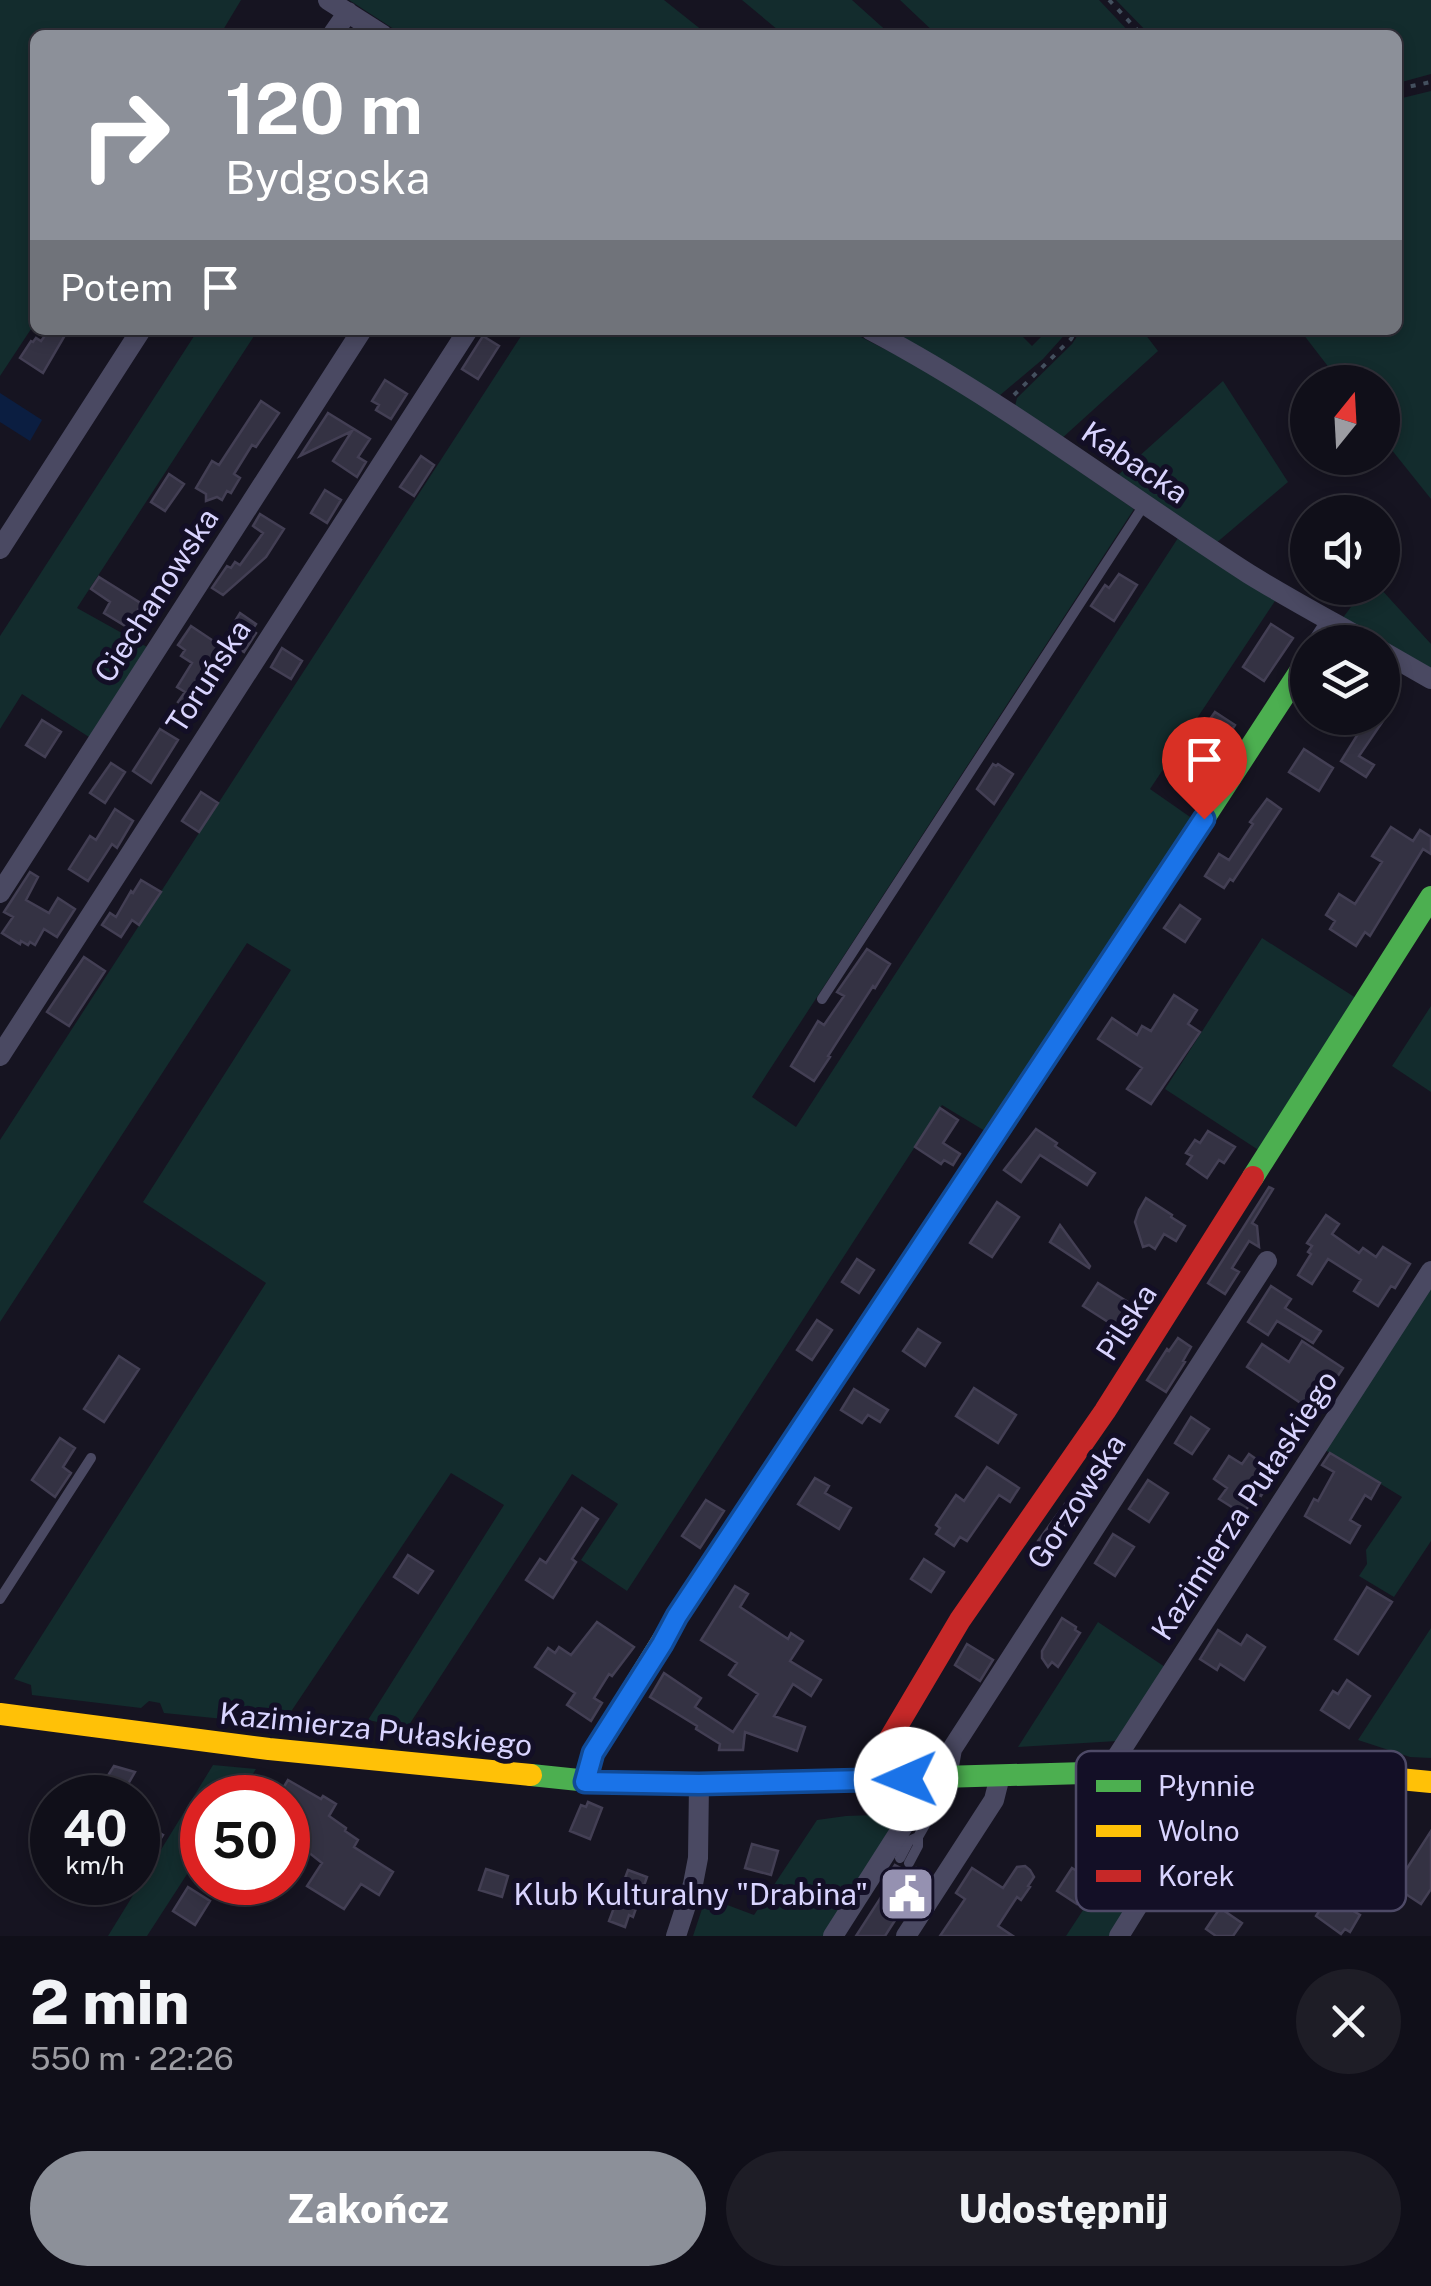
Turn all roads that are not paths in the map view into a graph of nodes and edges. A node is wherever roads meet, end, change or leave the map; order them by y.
1 (328, 0) edge
2 (348, 12) junction
3 (335, 30) edge
4 (375, 30) edge
5 (138, 335) edge
6 (359, 335) edge
7 (465, 335) edge
8 (879, 335) edge
9 (1145, 504) junction
10 (0, 549) edge
11 (1332, 622) junction
12 (1330, 625) edge
13 (1337, 625) edge
14 (1400, 661) edge
15 (1431, 679) edge
16 (1290, 686) edge
17 (0, 892) edge
18 (1431, 898) edge
19 (822, 999) dead end
20 (0, 1056) edge
21 (1267, 1261) dead end
22 (1431, 1271) edge
23 (91, 1458) dead end
24 (0, 1599) edge
25 (0, 1714) edge
26 (1121, 1751) edge
27 (1076, 1773) edge
28 (1000, 1776) junction
29 (936, 1778) junction
30 (876, 1779) junction
31 (1406, 1780) edge
32 (585, 1782) junction
33 (1431, 1782) edge
34 (699, 1784) junction
35 (904, 1860) dead end
36 (1135, 1911) edge
37 (676, 1936) edge
38 (833, 1936) edge
39 (906, 1936) edge
40 (1119, 1936) edge

1 - 2 street
2 - 3 street
2 - 4 street
5 - 10 street
6 - 17 street, Ciechanowska
7 - 20 street, Toruńska
8 - 9 street, Kabacka
9 - 11 street, Kabacka
9 - 19 lane
11 - 12 street
11 - 13 street, Kabacka
14 - 15 street
16 - 32 street
18 - 30 street, Pilska
21 - 29 street, Gorzowska
22 - 26 street, Kazimierza Pułaskiego
23 - 24 lane
25 - 32 street, Kazimierza Pułaskiego
27 - 28 street, Kazimierza Pułaskiego
28 - 29 street, Kazimierza Pułaskiego
28 - 39 street
29 - 30 street, Kazimierza Pułaskiego
29 - 35 lane
29 - 38 street, Gorzowska
30 - 34 street, Kazimierza Pułaskiego
31 - 33 street, Kazimierza Pułaskiego
32 - 34 street, Kazimierza Pułaskiego
34 - 37 street
36 - 40 street

